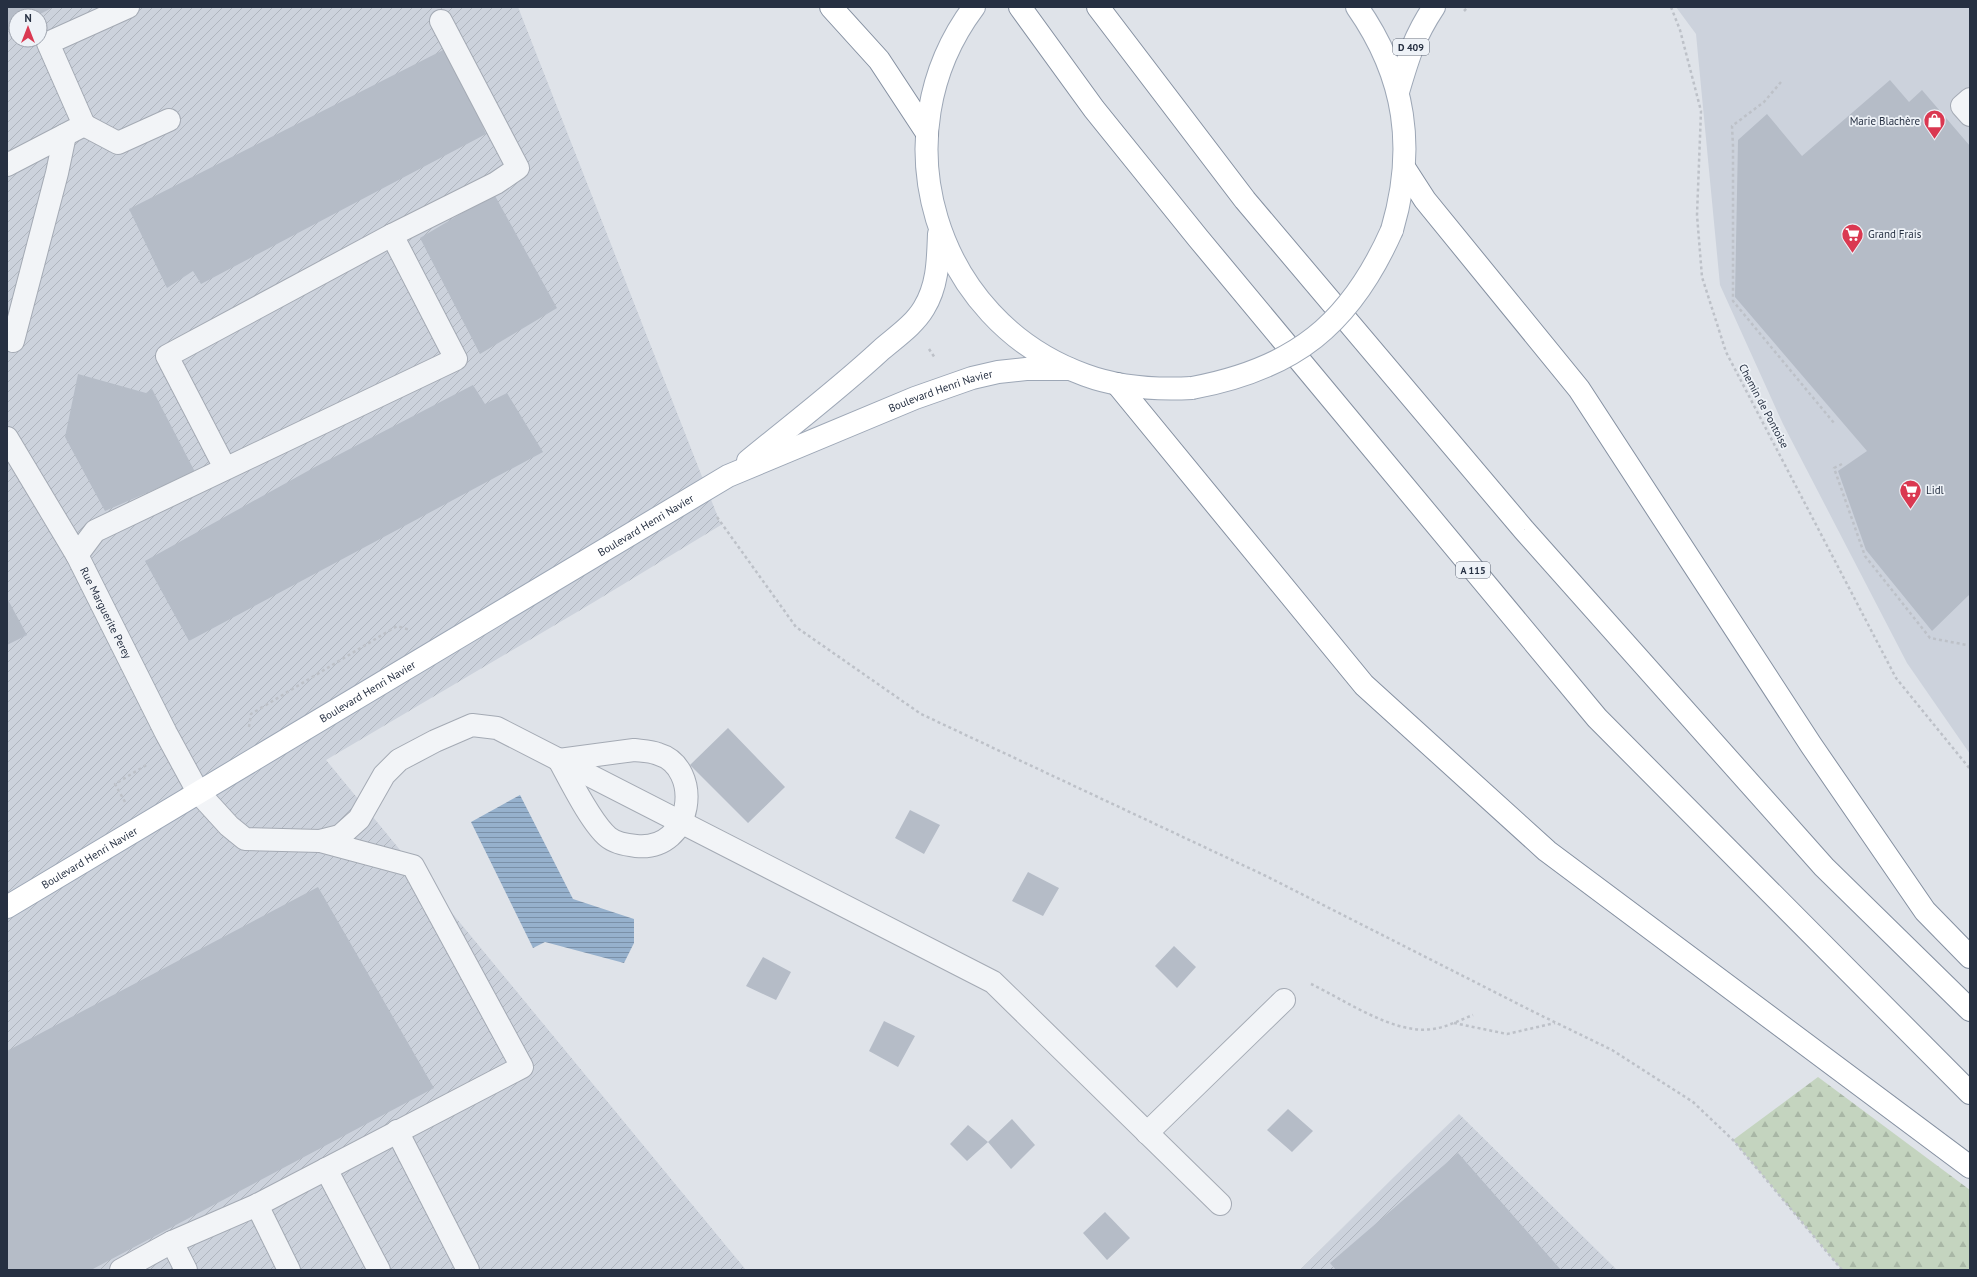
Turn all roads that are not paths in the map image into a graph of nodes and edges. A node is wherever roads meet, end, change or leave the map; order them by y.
1 (128, 7) edge
2 (831, 7) edge
3 (974, 7) edge
4 (1020, 7) edge
5 (1098, 7) edge
6 (1357, 7) edge
7 (1434, 7) edge
8 (441, 21) dead end
9 (1398, 92) junction
10 (1970, 99) edge
11 (1970, 114) edge
12 (169, 120) dead end
13 (84, 125) junction
14 (927, 133) junction
15 (65, 135) junction
16 (7, 165) edge
17 (1405, 169) junction
18 (940, 230) junction
19 (392, 235) junction
20 (13, 340) dead end
21 (1069, 369) junction
22 (1117, 384) junction
23 (7, 438) edge
24 (225, 468) junction
25 (728, 476) junction
26 (77, 555) junction
27 (559, 760) junction
28 (198, 792) junction
29 (680, 823) junction
30 (320, 841) junction
31 (7, 907) edge
32 (1970, 958) edge
33 (1284, 1000) road end
34 (1970, 1010) edge
35 (1970, 1093) edge
36 (397, 1132) junction
37 (1147, 1133) junction
38 (1970, 1167) edge
39 (326, 1169) junction
40 (1220, 1204) dead end
41 (256, 1205) junction
42 (172, 1242) junction
43 (121, 1270) edge
44 (186, 1270) edge
45 (289, 1270) edge
46 (379, 1270) edge
47 (468, 1270) edge

1 - 13 lane
2 - 14 main road
3 - 14 main road
4 - 35 main road, A 115
5 - 34 main road
6 - 9 main road
7 - 9 main road, D 409
8 - 19 lane
9 - 17 main road
10 - 11 lane
12 - 13 lane
13 - 15 lane
14 - 18 main road
15 - 16 lane
15 - 20 lane
17 - 22 main road, bridge
17 - 32 main road
18 - 21 main road
18 - 25 main road, Boulevard Henri Navier
19 - 24 lane
19 - 24 lane
21 - 22 main road
21 - 25 main road, Boulevard Henri Navier
22 - 38 main road
23 - 26 lane, Rue Marguerite Perey
24 - 26 lane
25 - 28 main road, Boulevard Henri Navier
26 - 28 lane, Rue Marguerite Perey
27 - 29 lane
27 - 29 lane
27 - 29 lane
27 - 30 lane
28 - 30 lane, Rue Marguerite Perey
28 - 31 main road, Boulevard Henri Navier
29 - 37 lane
30 - 36 lane
33 - 37 lane
36 - 39 lane
36 - 47 lane
37 - 40 lane
39 - 41 lane
39 - 46 lane
41 - 42 lane
41 - 45 lane
42 - 43 lane
42 - 44 lane

